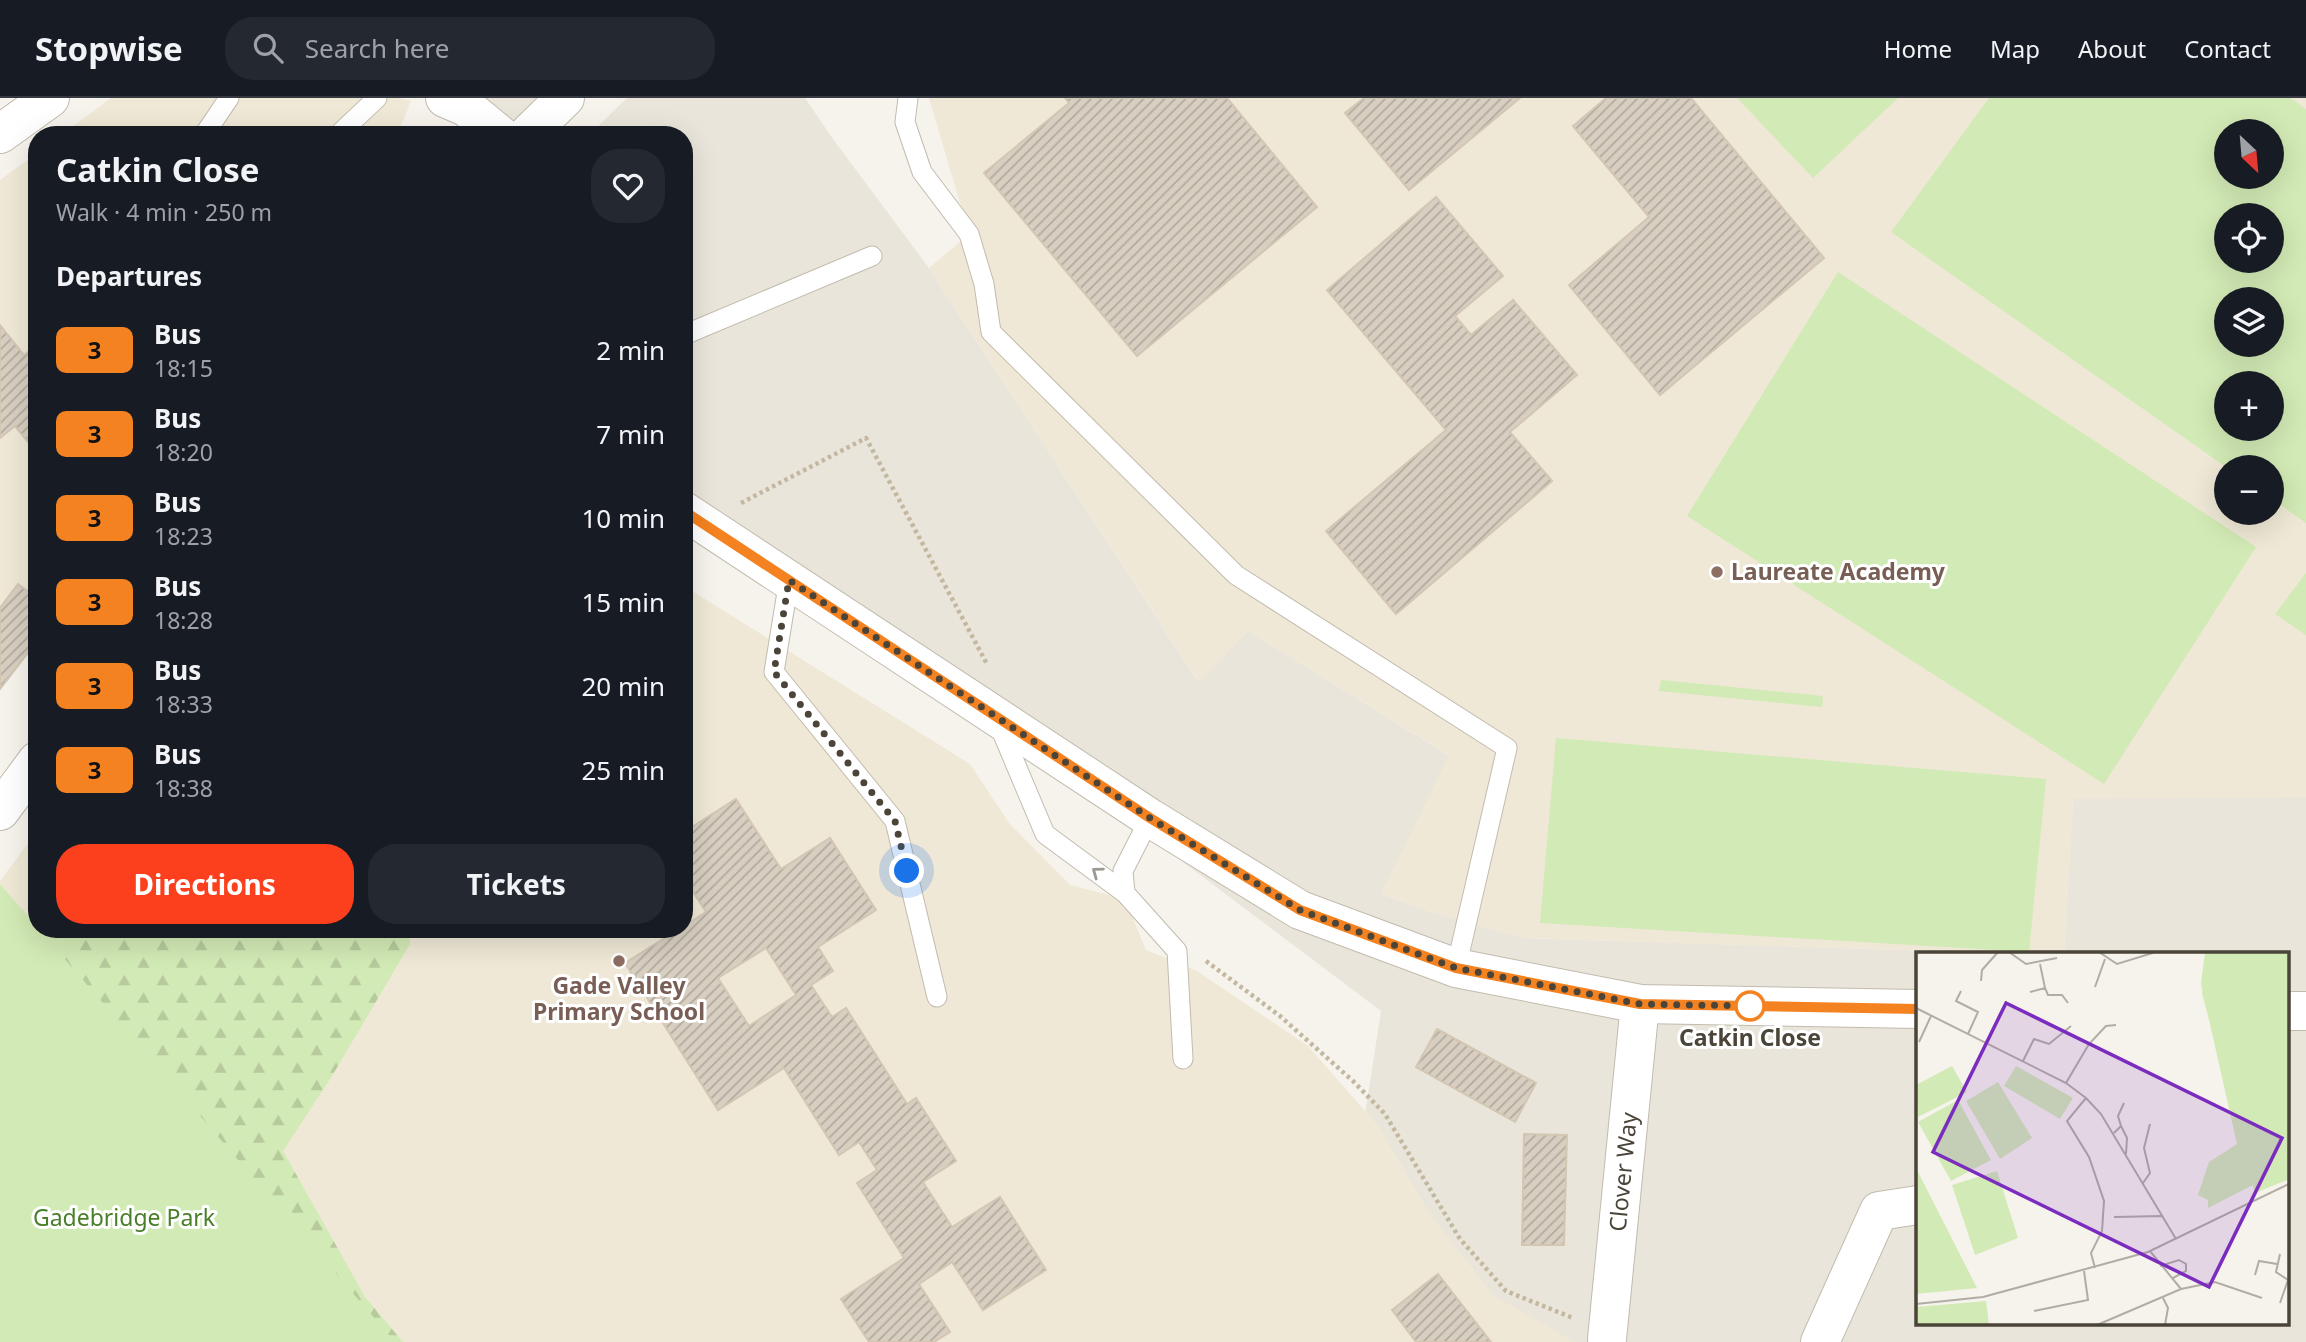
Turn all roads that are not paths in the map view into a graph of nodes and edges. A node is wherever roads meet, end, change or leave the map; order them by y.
1 (50, 98) edge
2 (229, 98) edge
3 (377, 98) edge
4 (446, 98) edge
5 (565, 98) edge
6 (908, 98) edge
7 (210, 126) edge
8 (347, 126) edge
9 (489, 126) edge
10 (536, 126) edge
11 (0, 134) edge
12 (873, 256) dead end
13 (693, 331) edge
14 (693, 517) edge
15 (789, 580) junction
16 (993, 714) junction
17 (28, 773) edge
18 (0, 811) edge
19 (1150, 818) junction
20 (1125, 893) junction
21 (1456, 968) junction
22 (937, 997) dead end
23 (1640, 1004) junction
24 (1916, 1009) edge
25 (2288, 1011) edge
26 (2306, 1011) edge
27 (1182, 1059) dead end
28 (1916, 1205) edge
29 (1607, 1340) edge
30 (1820, 1342) edge

1 - 11 street
2 - 7 lane
3 - 8 lane
4 - 9 street
5 - 10 street
6 - 21 lane
12 - 13 lane
14 - 15 street
15 - 16 street
15 - 22 lane
16 - 19 street
20 -> 16 lane
17 - 18 street
19 - 20 lane
19 - 21 street
20 - 27 lane
21 - 23 street
23 - 24 street
23 - 29 street, Clover Way
25 - 26 street
28 - 30 street

